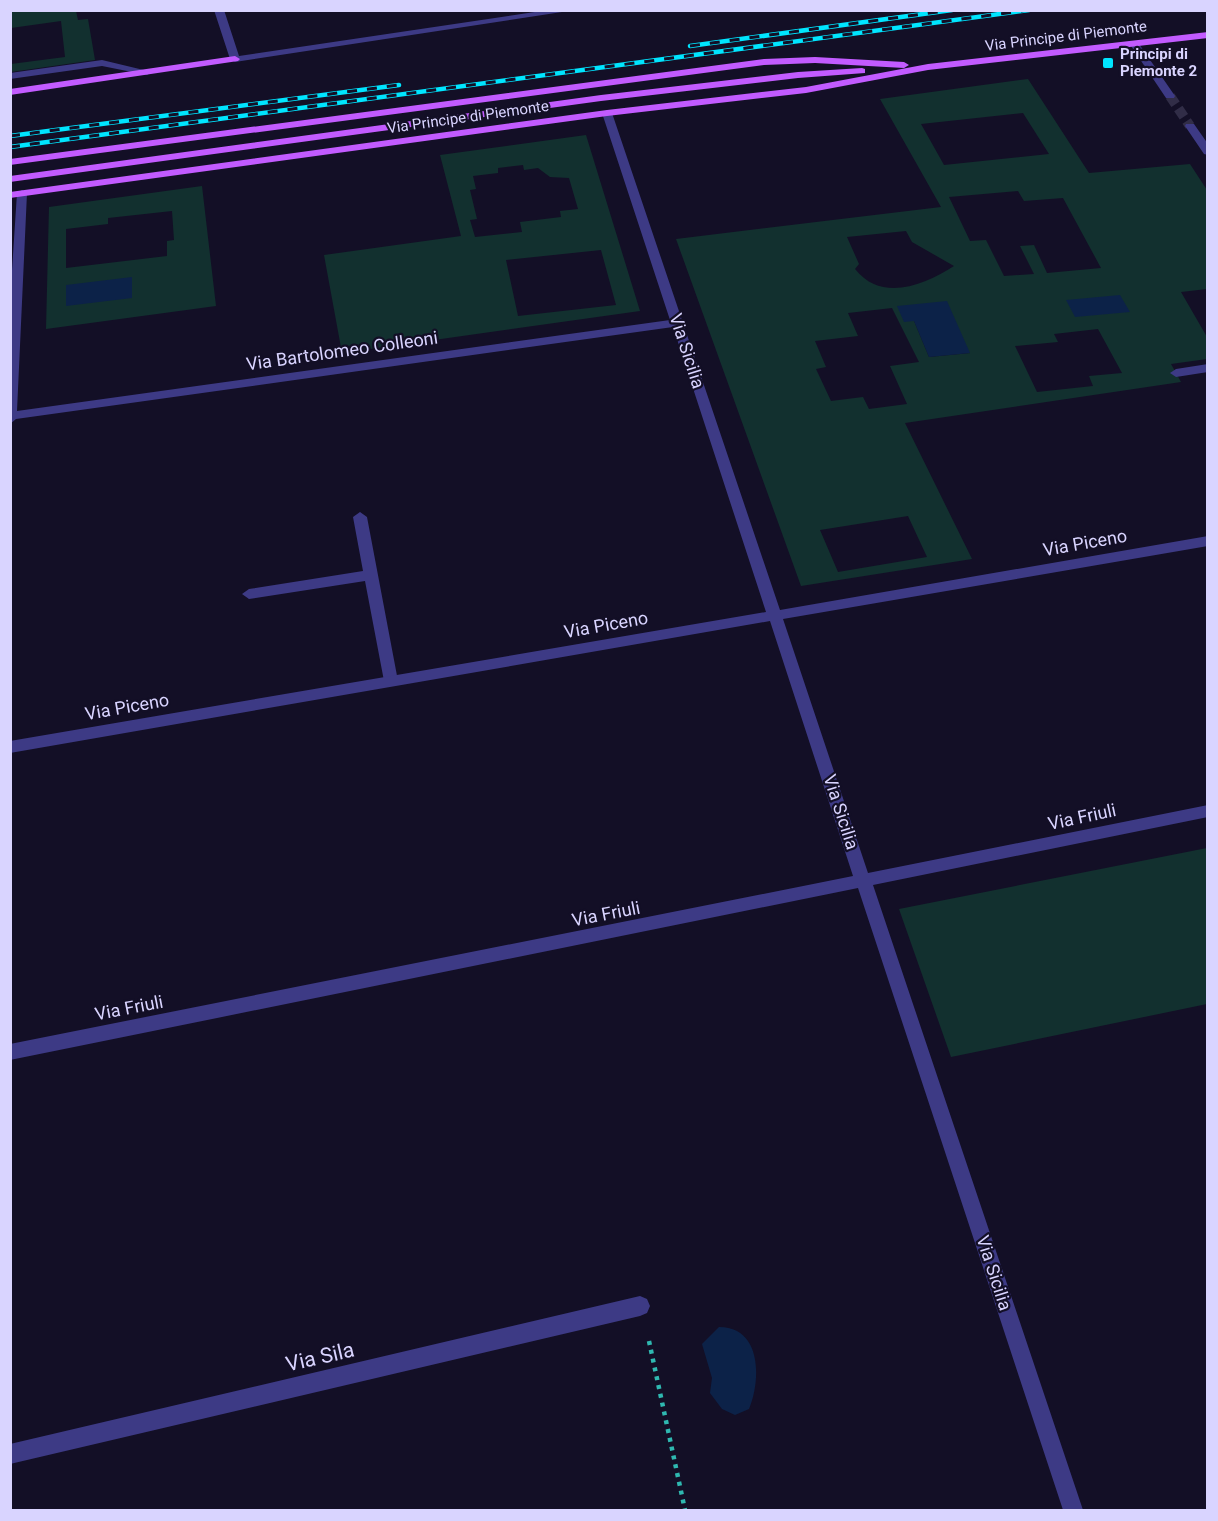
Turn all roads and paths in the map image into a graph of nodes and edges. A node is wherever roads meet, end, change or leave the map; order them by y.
1 (219, 10) edge
2 (570, 10) edge
3 (1208, 35) edge
4 (1134, 43) junction
5 (235, 59) junction
6 (928, 67) junction
7 (147, 72) junction
8 (10, 76) edge
9 (10, 92) edge
10 (1170, 96) tunnel mouth
11 (607, 114) junction
12 (1190, 126) tunnel mouth
13 (1208, 152) edge
14 (10, 162) edge
15 (10, 179) edge
16 (16, 194) edge
17 (678, 322) junction
18 (1208, 368) edge
19 (1176, 373) dead end
20 (11, 417) edge
21 (360, 517) dead end
22 (1208, 541) edge
23 (371, 575) junction
24 (249, 594) dead end
25 (775, 615) junction
26 (391, 681) junction
27 (10, 747) edge
28 (1208, 811) edge
29 (864, 882) junction
30 (10, 1052) edge
31 (640, 1306) joint
32 (10, 1454) edge
33 (685, 1510) edge
34 (1073, 1510) edge

1 - 5 street
2 - 5 street
3 - 4 main road, Via Principe di Piemonte
4 - 6 main road, Via Principe di Piemonte
4 - 10 street
5 - 7 main road
6 - 11 main road, Via Principe di Piemonte
6 - 14 main road, Via Principe di Piemonte
6 - 15 main road
7 - 8 street
7 - 9 main road
11 - 16 main road, Via Principe di Piemonte
11 - 17 street, Via Sicilia
12 - 13 street
16 - 20 street
17 - 20 street, Via Bartolomeo Colleoni
17 - 25 street, Via Sicilia
18 - 19 street
21 - 23 street
22 - 25 street, Via Piceno
23 - 24 street
23 - 26 street
25 - 26 street, Via Piceno
25 - 29 street, Via Sicilia
26 - 27 street, Via Piceno
28 - 29 street, Via Friuli
29 - 30 street, Via Friuli
29 - 34 street, Via Sicilia
31 - 32 street, Via Sila
31 - 33 path

